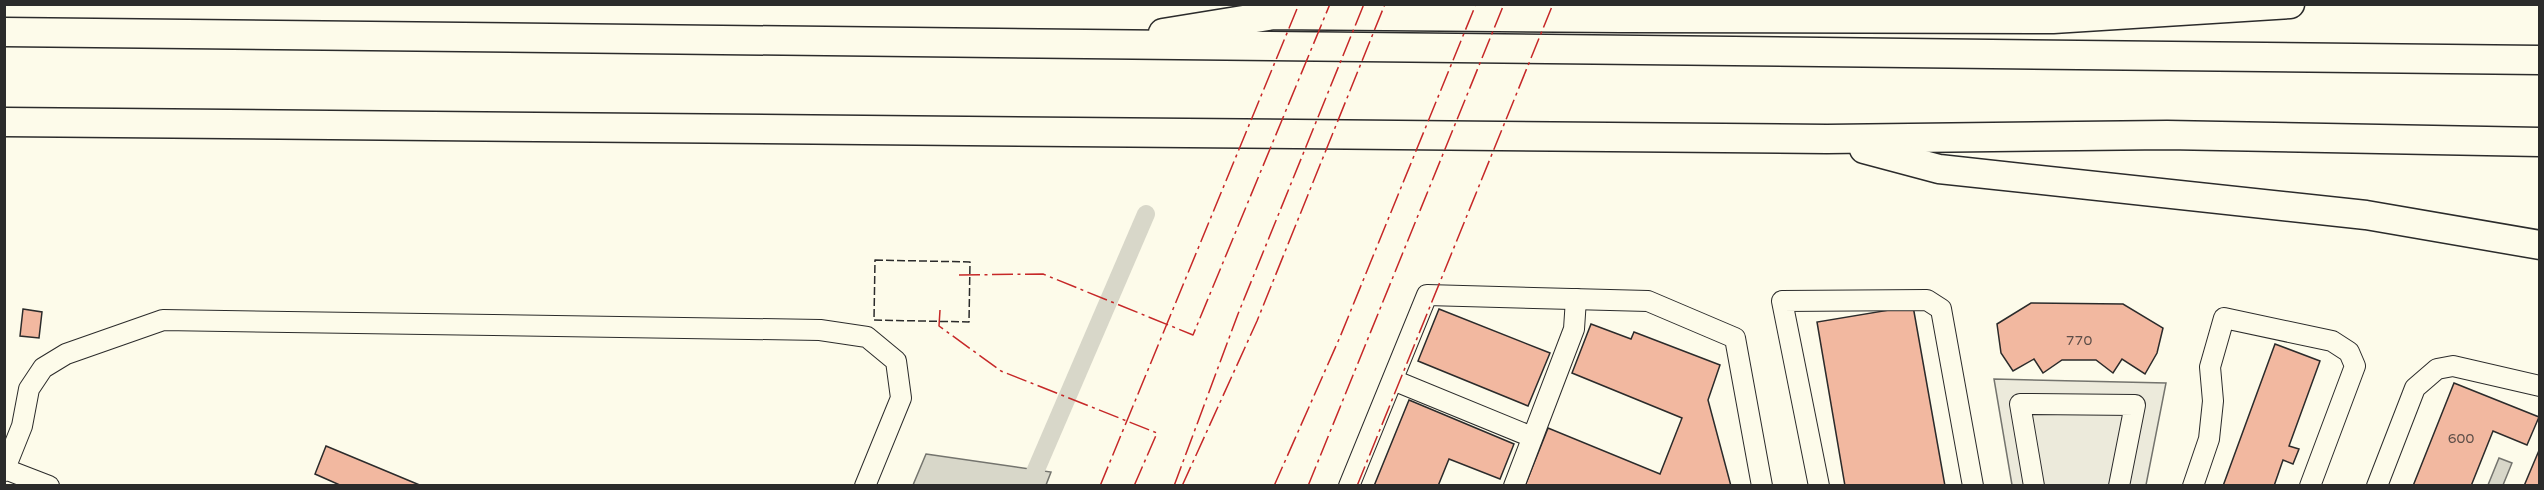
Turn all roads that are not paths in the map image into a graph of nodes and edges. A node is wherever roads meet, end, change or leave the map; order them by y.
1 (2290, 4) edge
2 (4, 32) edge
3 (1084, 45) junction
4 (2540, 60) edge
5 (4, 122) edge
6 (1827, 140) junction
7 (2540, 142) edge
8 (2540, 245) edge
9 (1576, 299) junction
10 (1393, 380) junction
11 (2540, 386) edge
12 (1532, 437) junction
13 (5, 470) edge
14 (49, 486) edge
15 (865, 486) edge
16 (1349, 486) edge
17 (1514, 486) edge
18 (1762, 486) edge
19 (1818, 486) edge
20 (1973, 486) edge
21 (2034, 486) edge
22 (2119, 486) edge
23 (2193, 486) edge
24 (2310, 486) edge
25 (2378, 486) edge

1 - 3 highway
2 - 3 highway
3 - 4 highway
5 - 6 highway
6 - 7 highway
6 - 8 highway
9 - 10 lane
9 - 12 lane
9 - 18 lane
10 - 12 lane
10 - 16 lane
11 - 25 lane
12 - 17 lane
13 - 14 lane
13 - 15 lane
19 - 20 lane
21 - 22 lane
23 - 24 lane

